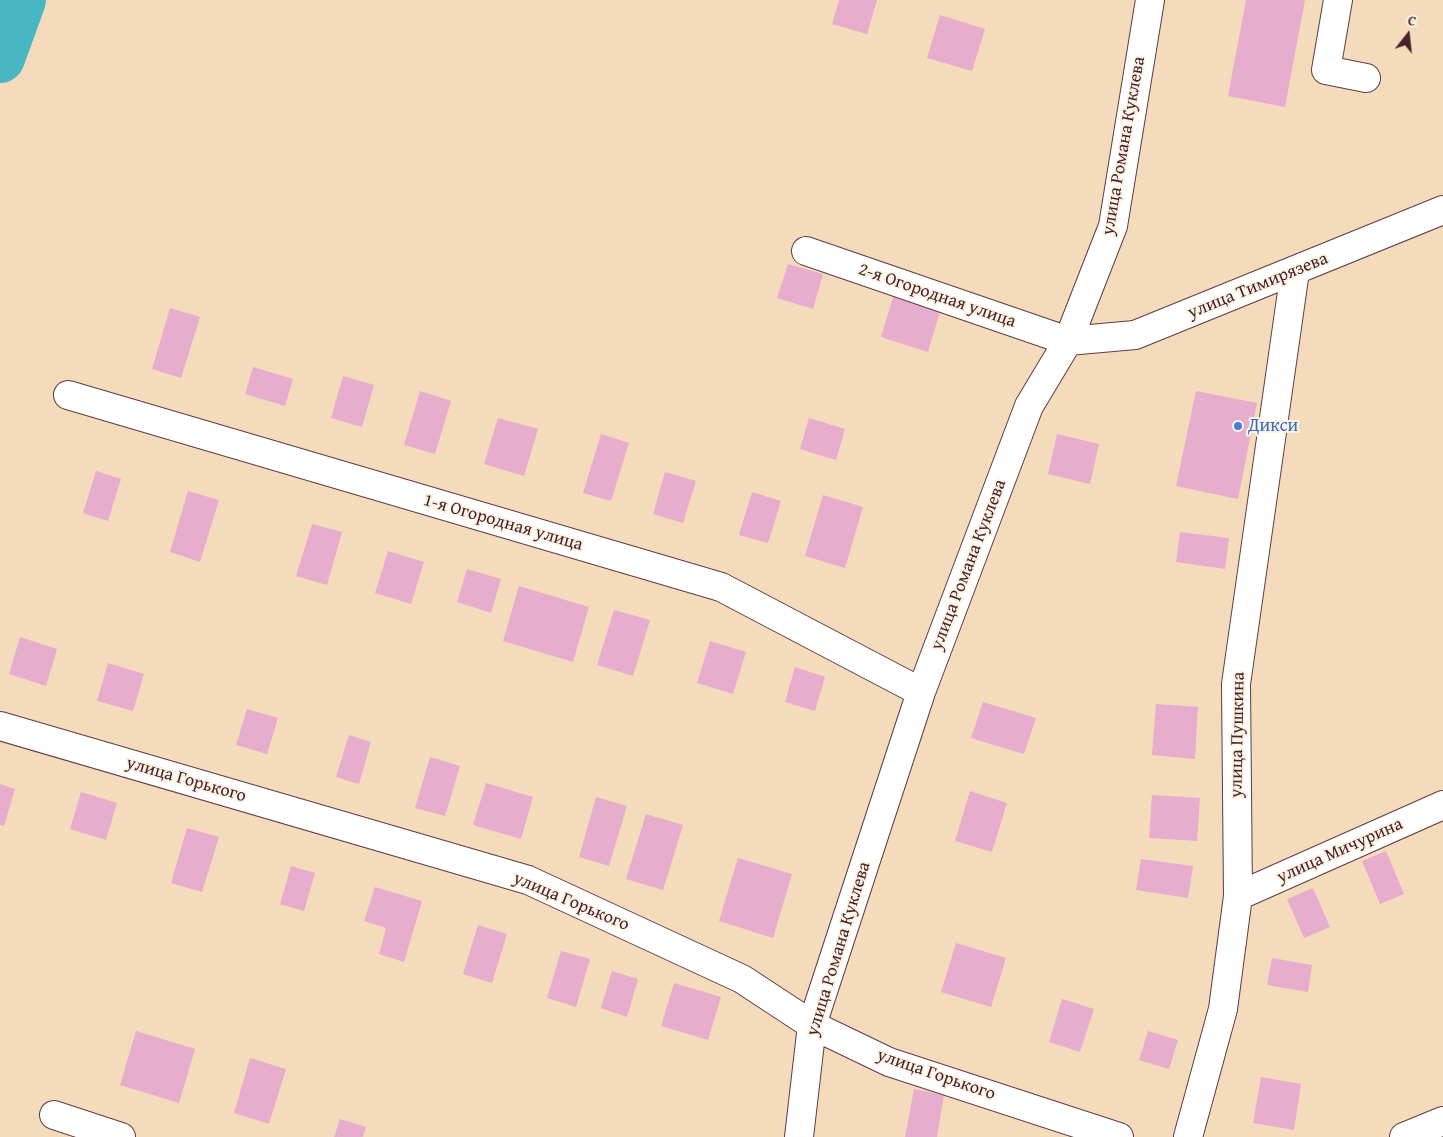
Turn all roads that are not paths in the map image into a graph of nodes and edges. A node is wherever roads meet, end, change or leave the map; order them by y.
1 (1150, 0) edge
2 (1338, 0) edge
3 (1366, 78) dead end
4 (1443, 210) edge
5 (806, 251) dead end
6 (1295, 271) junction
7 (1068, 341) junction
8 (68, 395) dead end
9 (921, 692) junction
10 (0, 726) edge
11 (1443, 805) edge
12 (1238, 896) junction
13 (812, 1025) junction
14 (54, 1115) dead end
15 (1443, 1121) edge
16 (122, 1137) edge
17 (799, 1137) edge
18 (1119, 1137) edge
19 (1188, 1137) edge
20 (1404, 1137) edge

1 - 7 street, улица Романа Куклева
2 - 3 street
4 - 6 street, улица Тимирязева
5 - 7 street, 2-я Огородная улица
6 - 7 street, улица Тимирязева
6 - 12 street, улица Пушкина
7 - 9 street, улица Романа Куклева
8 - 9 street, 1-я Огородная улица
9 - 13 street, улица Романа Куклева
10 - 13 street, улица Горького
11 - 12 street, улица Мичурина
12 - 19 street, улица Пушкина
13 - 17 street, улица Романа Куклева
13 - 18 street, улица Горького
14 - 16 street
15 - 20 street

